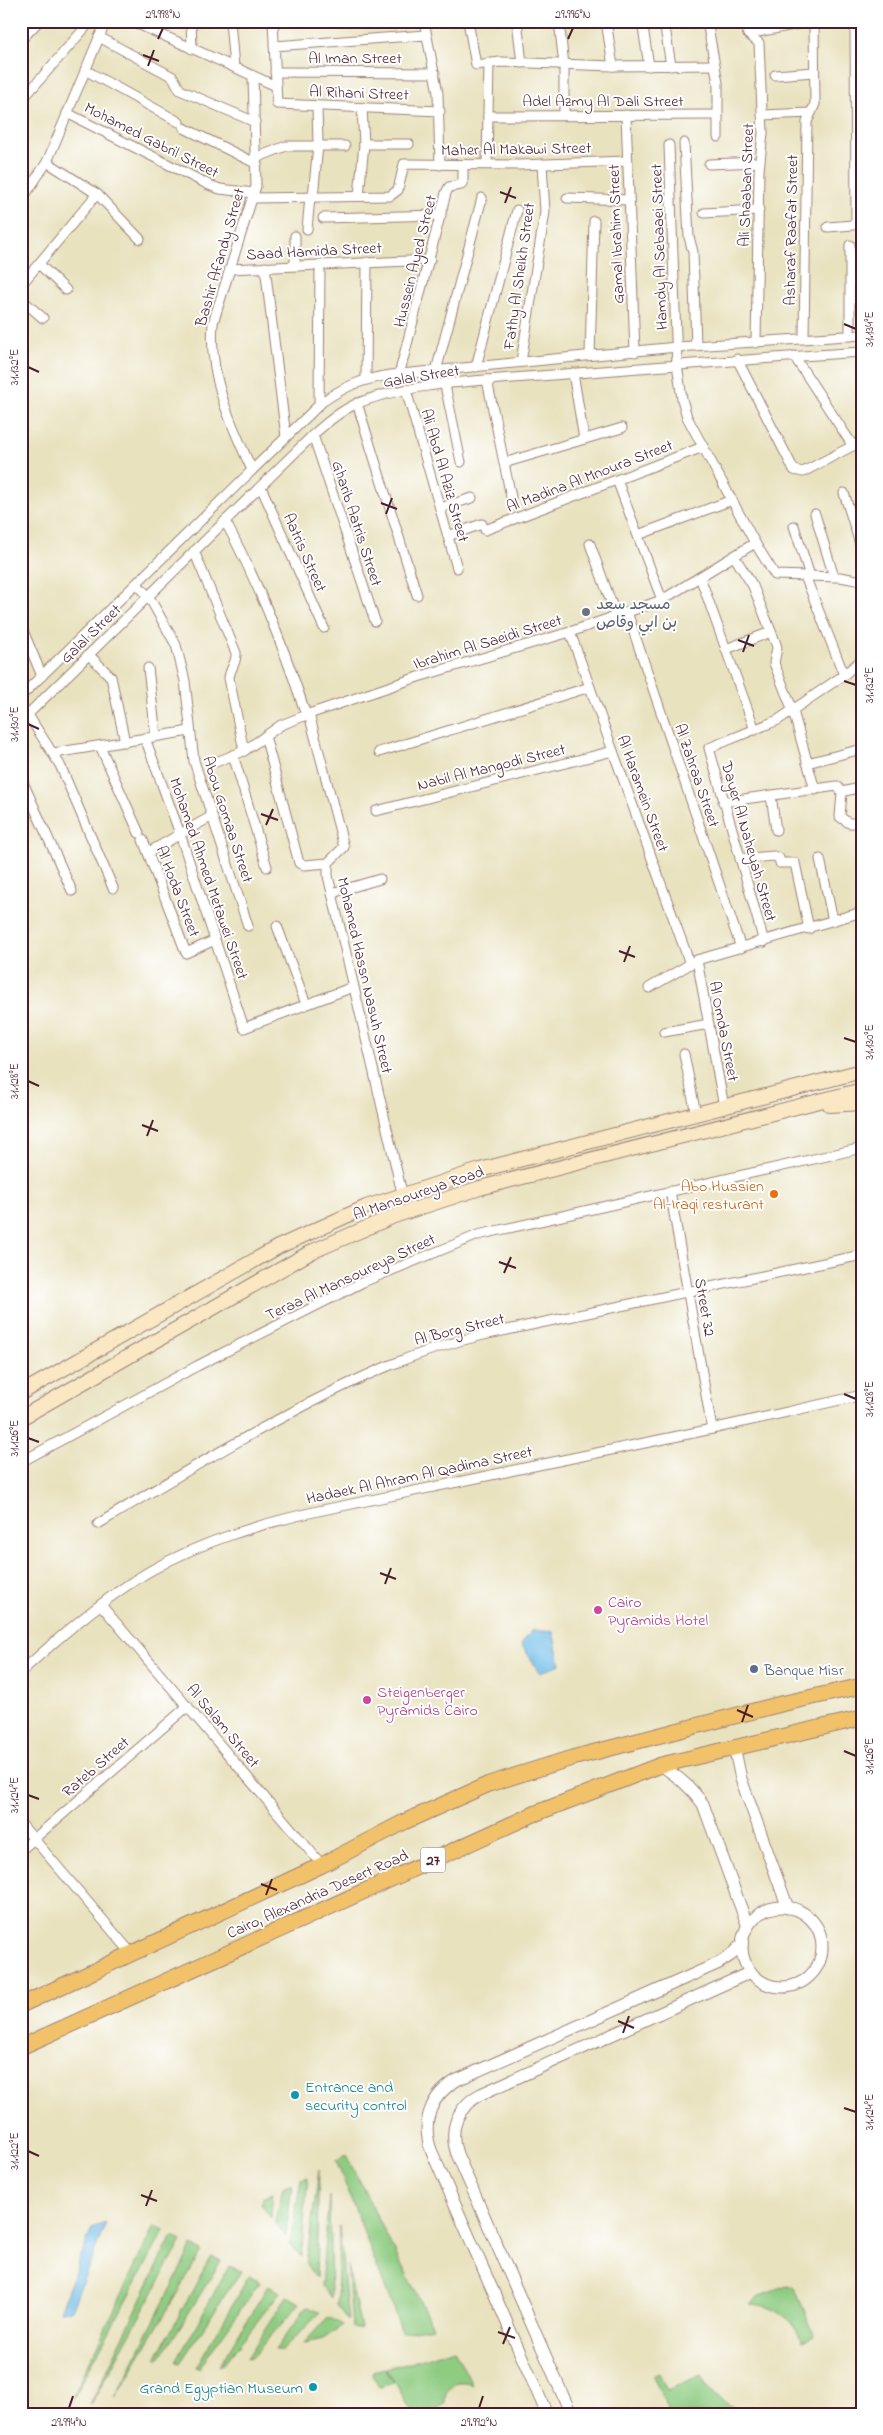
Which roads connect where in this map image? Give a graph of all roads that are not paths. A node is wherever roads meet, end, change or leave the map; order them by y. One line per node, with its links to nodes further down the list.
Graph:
1 (39, 21): 22 (street)
2 (91, 21): 40 (street)
3 (106, 21): 21 (street)
4 (131, 21): 24 (street)
5 (191, 21): 24 (street)
6 (230, 21): 32 (street)
7 (273, 21): 23 (street)
8 (424, 21): 20 (street)
9 (468, 21): 25 (street)
10 (517, 21): 26 (street)
11 (559, 21): 27 (street)
12 (606, 21): 29 (street)
13 (642, 21): 30 (street)
14 (664, 21): 31 (street)
15 (707, 21): 28 (street)
16 (746, 21): 19 (street)
17 (814, 21): 19 (street); 35 (street)
18 (855, 21): 83 (street)
19 (748, 34): 49 (street, Ali Shaaban Street)
20 (426, 35): 23 (street); 36 (street)
21 (100, 36): 33 (street); 51 (street)
22 (21, 40)
23 (274, 46): 34 (street)
24 (192, 49): 32 (street)
25 (489, 63): 26 (street); 50 (street)
26 (522, 63): 27 (street)
27 (564, 65): 29 (street); 46 (street)
28 (715, 65): 31 (street); 48 (street)
29 (613, 66): 30 (street)
30 (649, 66): 31 (street)
31 (671, 66)
32 (234, 67): 38 (street)
33 (85, 70): 44 (street); 59 (street)
34 (275, 72): 36 (street, Al Iman Street); 39 (street)
35 (814, 72): 37 (street); 45 (street)
36 (435, 73): 43 (street)
37 (775, 75)
38 (253, 76): 39 (street); 51 (street, Bashir Afandy Street)
39 (276, 86): 41 (street, Al Rihani Street)
40 (21, 101)
41 (317, 106): 42 (street, Al Rihani Street); 56 (street)
42 (362, 108): 43 (street, Al Rihani Street); 54 (street)
43 (440, 111): 63 (street)
44 (67, 113): 61 (street); 69 (street, Mohamed Gabril Street)
45 (812, 113): 49 (street); 101 (street, Asharaf Raafat Street)
46 (564, 115): 47 (street, Adel Azmy Al Dali Street); 50 (street, Adel Azmy Al Dali Street)
47 (626, 115): 48 (street, Adel Azmy Al Dali Street); 60 (street, Gamal Ibrahim Street)
48 (718, 115): 52 (street)
49 (762, 115): 62 (street, Ali Shaaban Street)
50 (488, 116): 64 (street)
51 (255, 122): 59 (street, Bashir Afandy Street)
52 (718, 137)
53 (684, 143): 103 (street)
54 (364, 144): 55 (street); 70 (street)
55 (409, 144)
56 (318, 145): 58 (street); 59 (street); 72 (street)
57 (669, 145): 104 (street, Hamdy Al Sebaaei Street)
58 (345, 146)
59 (257, 161): 69 (street, Bashir Afandy Street)
60 (627, 161): 65 (street, Maher Al Makawi Street); 75 (street, Gamal Ibrahim Street)
61 (47, 162): 68 (street); 76 (street)
62 (759, 162): 66 (street); 78 (street, Ali Shaaban Street)
63 (440, 164): 67 (street, Maher Al Makawi Street); 71 (street, Maher Al Makawi Street)
64 (487, 164): 65 (street, Maher Al Makawi Street); 67 (street, Maher Al Makawi Street)
65 (542, 164): 110 (street, Fathy Al Sheikh Street)
66 (709, 164)
67 (463, 165): 80 (street, Hussein Ayed Street)
68 (97, 194): 86 (street); 90 (street)
69 (254, 196): 72 (street, Mohamed Gabril Street); 94 (street, Bashir Afandy Street)
70 (360, 196): 71 (street, Mohamed Gabril Street); 72 (street, Mohamed Gabril Street)
71 (390, 196)
72 (311, 197): 84 (street)
73 (482, 198): 113 (street)
74 (567, 198): 75 (street)
75 (629, 200): 105 (street, Gamal Ibrahim Street)
76 (21, 201)
77 (517, 210): 112 (street)
78 (758, 210): 79 (street); 102 (street, Ali Shaaban Street)
79 (704, 213)
80 (440, 215): 81 (street); 88 (street, Hussein Ayed Street)
81 (323, 218)
82 (594, 221): 107 (street)
83 (828, 227)
84 (307, 229)
85 (295, 236): 92 (street)
86 (140, 239)
87 (850, 245): 100 (street)
88 (430, 260): 89 (street, Saad Hamida Street); 115 (street, Hussein Ayed Street)
89 (368, 262): 91 (street, Saad Hamida Street); 116 (street)
90 (39, 264): 95 (street); 96 (street)
91 (320, 264): 92 (street, Saad Hamida Street); 121 (street)
92 (295, 265): 93 (street, Saad Hamida Street)
93 (265, 267): 94 (street, Saad Hamida Street); 124 (street)
94 (230, 269): 130 (street, Bashir Afandy Street)
95 (21, 285)
96 (66, 290)
97 (21, 299): 98 (street)
98 (43, 318)
99 (862, 334): 100 (street, Galal Street)
100 (850, 336): 101 (street, Galal Street)
101 (804, 339): 102 (street, Galal Street)
102 (756, 343): 103 (street, Galal Street)
103 (696, 346): 104 (street, Galal Street)
104 (676, 347): 105 (street, Galal Street); 111 (street, Hamdy Al Sebaaei Street)
105 (634, 352): 107 (street, Galal Street)
106 (862, 352): 108 (street, Galal Street)
107 (590, 355): 110 (street, Galal Street)
108 (794, 356): 109 (street, Galal Street); 126 (street)
109 (737, 360): 111 (street, Galal Street); 126 (street)
110 (521, 362): 112 (street, Galal Street)
111 (677, 364): 114 (street, Galal Street); 127 (street, Hamdy Al Sebaaei Street)
112 (476, 367): 113 (street, Galal Street)
113 (436, 371): 115 (street, Galal Street)
114 (573, 373): 117 (street, Galal Street); 125 (street)
115 (399, 375): 116 (street, Galal Street)
116 (366, 378): 121 (street, Galal Street)
117 (487, 380): 118 (street, Galal Street); 129 (street)
118 (445, 385): 119 (street, Galal Street); 128 (street)
119 (406, 390): 120 (street, Galal Street); 137 (street, Ali Abd Al Aziz Street)
120 (357, 404): 123 (street, Galal Street); 154 (street)
121 (319, 405): 124 (street, Galal Street)
122 (622, 428): 125 (street)
123 (313, 435): 132 (street, Galal Street); 159 (street, Gharib Aatris Street)
124 (286, 438): 130 (street, Galal Street)
125 (584, 439): 129 (street)
126 (858, 443)
127 (703, 447): 131 (street, Al Madina Al Mnoura Street); 136 (street, Hamdy Al Sebaaei Street)
128 (460, 462)
129 (504, 463): 134 (street)
130 (252, 470): 153 (street, Galal Street)
131 (617, 480): 141 (street, Al Madina Al Mnoura Street); 142 (street)
132 (261, 487): 139 (street, Galal Street); 161 (street, Aatris Street)
133 (844, 493): 145 (street)
134 (511, 497)
135 (472, 498): 137 (street)
136 (732, 500): 142 (street); 143 (street, Hamdy Al Sebaaei Street)
137 (440, 508): 141 (street, Ali Abd Al Aziz Street)
138 (815, 514): 151 (street)
139 (225, 521): 146 (street, Galal Street); 174 (street, Mohamed Hassn Nasuh Street)
140 (794, 526): 149 (street)
141 (448, 536): 148 (street, Ali Abd Al Aziz Street)
142 (638, 536): 156 (street)
143 (755, 543): 147 (street, Ibrahim Al Saeidi Street); 149 (street, Hamdy Al Sebaaei Street)
144 (590, 544): 158 (street)
145 (862, 550)
146 (194, 551): 155 (street, Galal Street); 183 (street)
147 (734, 556): 150 (street, Ibrahim Al Saeidi Street); 163 (street)
148 (457, 568)
149 (807, 576): 151 (street); 169 (street)
150 (700, 577): 156 (street, Ibrahim Al Saeidi Street); 164 (street)
151 (834, 577): 152 (street)
152 (862, 581)
153 (137, 584): 155 (street, Abou Gomaa Street); 170 (street, Galal Street)
154 (417, 595)
155 (149, 597): 165 (street, Galal Street); 177 (street, Abou Gomaa Street)
156 (662, 600): 157 (street, Ibrahim Al Saeidi Street)
157 (627, 612): 158 (street, Ibrahim Al Saeidi Street); 218 (street, Al Zahraa Street)
158 (616, 616): 162 (street, Ibrahim Al Saeidi Street)
159 (375, 621)
160 (21, 626): 170 (street)
161 (324, 628)
162 (570, 632): 171 (street, Al Haramein Street); 174 (street, Ibrahim Al Saeidi Street)
163 (771, 632): 164 (street); 173 (street)
164 (726, 649): 176 (street)
165 (89, 655): 175 (street, Galal Street); 181 (street)
166 (861, 661): 168 (street); 169 (street, Dayer Al Naheyah Street)
167 (148, 668): 178 (street)
168 (862, 672)
169 (844, 675): 173 (street, Dayer Al Naheyah Street)
170 (42, 676): 172 (street, Galal Street)
171 (590, 686): 185 (street, Al Haramein Street); 186 (street)
172 (21, 696)
173 (793, 711): 176 (street, Dayer Al Naheyah Street); 190 (street)
174 (307, 714): 179 (street, Ibrahim Al Saeidi Street); 205 (street, Mohamed Hassn Nasuh Street)
175 (24, 718): 187 (street)
176 (755, 730): 196 (street, Dayer Al Naheyah Street)
177 (190, 731): 178 (street); 198 (street, Abou Gomaa Street)
178 (156, 736): 180 (street)
179 (265, 736): 183 (street, Ibrahim Al Saeidi Street); 205 (street)
180 (145, 738): 181 (street); 201 (street, Mohamed Ahmed Metawei Street)
181 (125, 742): 182 (street)
182 (100, 746): 187 (street); 202 (street, Al Hoda Street)
183 (244, 750): 188 (street, Ibrahim Al Saeidi Street)
184 (862, 750): 190 (street)
185 (613, 751): 197 (street, Nabil Al Mangodi Street); 219 (street, Al Haramein Street)
186 (379, 752)
187 (54, 753): 208 (street)
188 (233, 755): 189 (street, Ibrahim Al Saeidi Street); 206 (street)
189 (216, 762)
190 (807, 763): 193 (street)
191 (21, 778): 209 (street)
192 (862, 787): 194 (street)
193 (815, 790): 194 (street); 195 (street)
194 (842, 792): 199 (street)
195 (771, 796): 196 (street); 200 (street)
196 (723, 802): 203 (street, Dayer Al Naheyah Street)
197 (376, 811)
198 (212, 816): 201 (street); 213 (street, Abou Gomaa Street)
199 (862, 823)
200 (776, 830)
201 (180, 834): 202 (street); 216 (street, Mohamed Ahmed Metawei Street)
202 (149, 852): 216 (street, Al Hoda Street)
203 (740, 859): 215 (street); 217 (street, Dayer Al Naheyah Street)
204 (820, 859): 212 (street)
205 (328, 863): 210 (street, Mohamed Hassn Nasuh Street)
206 (267, 866)
207 (380, 879): 210 (street)
208 (113, 888)
209 (72, 891)
210 (332, 893): 220 (street, Mohamed Hassn Nasuh Street)
211 (862, 912): 212 (street)
212 (833, 921): 215 (street)
213 (248, 926)
214 (277, 926): 222 (street)
215 (809, 929): 217 (street)
216 (215, 940): 222 (street, Mohamed Ahmed Metawei Street)
217 (764, 942): 218 (street)
218 (741, 948): 219 (street)
219 (693, 962): 221 (street); 223 (street, Al Omda Street)
220 (353, 987): 222 (street); 234 (street, Mohamed Hassn Nasuh Street)
221 (649, 988)
222 (306, 1004)
223 (709, 1024): 224 (street); 230 (street, Al Omda Street)
224 (664, 1032)
225 (684, 1054): 231 (street)
226 (862, 1071): 230 (main road, Al Mansoureya Road)
227 (862, 1090): 229 (main road, Al Mansoureya Road)
228 (862, 1103): 229 (main road)
229 (806, 1105): 239 (main road, Al Mansoureya Road)
230 (724, 1107): 231 (main road, Al Mansoureya Road)
231 (696, 1114): 234 (main road, Al Mansoureya Road)
232 (862, 1148): 233 (street, Teraa Al Mansoureya Street)
233 (670, 1191): 236 (street, Street 32); 242 (street, Teraa Al Mansoureya Street)
234 (402, 1193): 237 (main road, Al Mansoureya Road)
235 (862, 1255): 236 (street, Al Borg Street)
236 (688, 1293): 241 (street, Street 32); 243 (street, Al Borg Street)
237 (27, 1389): 239 (main road)
238 (862, 1395): 241 (street, Hadaek Al Ahram Al Qadima Street)
239 (44, 1405): 240 (main road, Al Mansoureya Road)
240 (21, 1418)
241 (712, 1429): 244 (street, Hadaek Al Ahram Al Qadima Street)
242 (21, 1462)
243 (98, 1524)
244 (101, 1605): 245 (street, Hadaek Al Ahram Al Qadima Street); 247 (street, Al Salam Street)
245 (21, 1672)
246 (862, 1686): 254 (highway, Cairo, Alexandria Desert Road)
247 (188, 1706): 252 (street, Rateb Street); 254 (street, Al Salam Street)
248 (862, 1718): 249 (highway, Cairo, Alexandria Desert Road / 27)
249 (734, 1746): 250 (highway, Cairo, Alexandria Desert Road / 27); 255 (street)
250 (661, 1765): 256 (street); 261 (highway, Cairo, Alexandria Desert Road / 27)
251 (21, 1824): 252 (street)
252 (34, 1839): 253 (street, Rateb Street); 258 (street)
253 (21, 1850)
254 (322, 1865): 258 (highway, Cairo, Alexandria Desert Road)
255 (788, 1908): 256 (street); 259 (street)
256 (748, 1926): 257 (street)
257 (742, 1944): 259 (street); 262 (street)
258 (133, 1955): 260 (highway, Cairo, Alexandria Desert Road)
259 (751, 1972): 263 (street)
260 (21, 2005)
261 (21, 2047)
262 (547, 2414)
263 (571, 2414)

